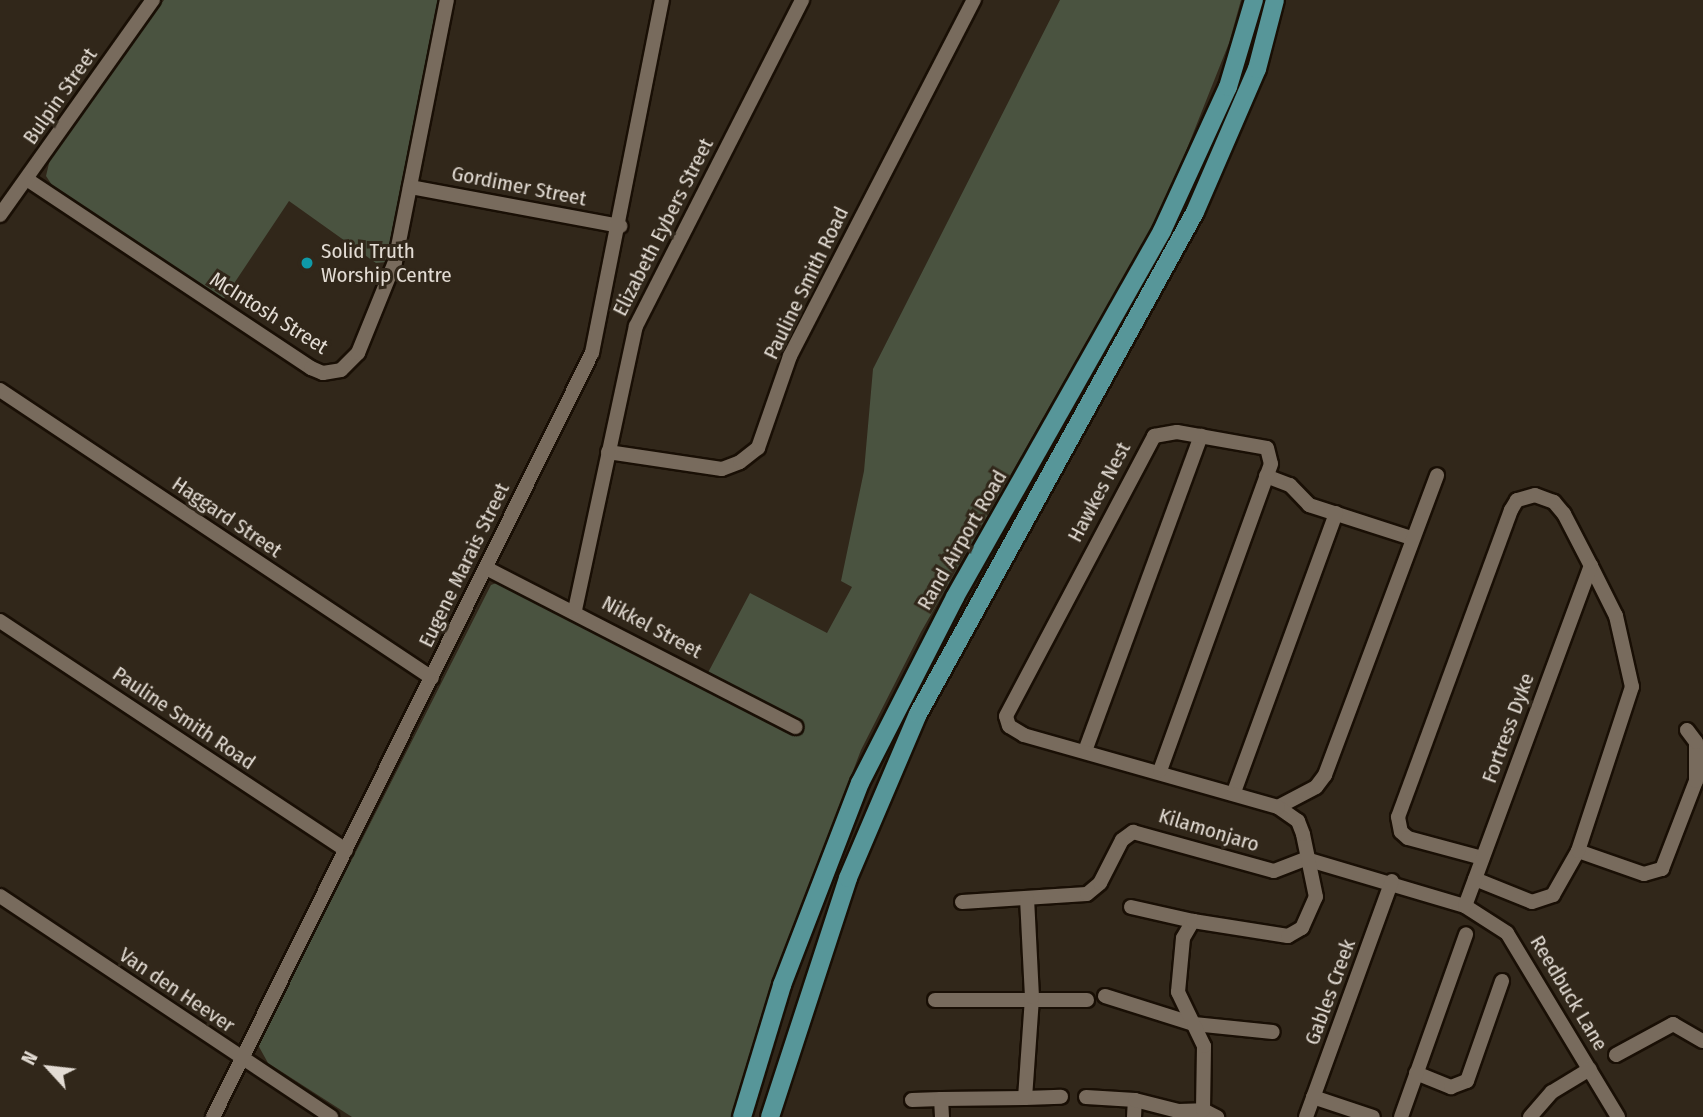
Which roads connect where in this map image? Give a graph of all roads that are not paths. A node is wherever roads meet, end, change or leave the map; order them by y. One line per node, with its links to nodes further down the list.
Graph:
1 (153, 0): 8 (street, Bulpin Street)
2 (447, 0): 9 (street, McIntosh Street)
3 (662, 0): 11 (street, Eugene Marais Street)
4 (802, 0): 14 (street, Elizabeth Eybers Street)
5 (974, 0): 14 (street, Pauline Smith Road)
6 (1254, 0): 66 (main road, Rand Airport Road)
7 (1275, 0): 67 (main road, Rand Airport Road)
8 (28, 180): 9 (street, McIntosh Street); 10 (street, Bulpin Street)
9 (410, 187): 11 (street, Gordimer Street)
10 (0, 215)
11 (620, 226): 20 (street, Eugene Marais Street)
12 (0, 390): 23 (street, Haggard Street)
13 (1201, 436): 16 (street, Hawkes Nest); 26 (street); 26 (street, Hawkes Nest)
14 (608, 452): 21 (street, Elizabeth Eybers Street)
15 (1437, 475): 18 (street)
16 (1266, 476): 17 (street); 27 (street, Hawkes Nest)
17 (1336, 513): 18 (street); 28 (street)
18 (1411, 538): 29 (street)
19 (1591, 566): 31 (street); 32 (street, Fortress Dyke); 32 (street)
20 (486, 568): 21 (street, Nikkel Street); 23 (street, Eugene Marais Street)
21 (575, 610): 24 (street, Nikkel Street)
22 (0, 621): 30 (street, Pauline Smith Road)
23 (432, 678): 30 (street, Eugene Marais Street)
24 (796, 727)
25 (1687, 730): 31 (street)
26 (1085, 751): 27 (street, Hawkes Nest)
27 (1160, 771): 28 (street, Hawkes Nest)
28 (1234, 792): 29 (street, Hawkes Nest)
29 (1278, 807): 33 (street, Hawkes Nest)
30 (346, 850): 52 (street, Eugene Marais Street)
31 (1578, 851): 34 (street)
32 (1482, 858): 34 (street, Fortress Dyke)
33 (1307, 859): 35 (street, Reedbuck Lane); 37 (street, Kilamonjaro); 41 (street, Hawkes Nest)
34 (1475, 880): 39 (street, Fortress Dyke)
35 (1392, 881): 39 (street, Reedbuck Lane); 57 (street, Gables Creek)
36 (0, 896): 52 (street, Van den Heever)
37 (1027, 898): 38 (street, Kilamonjaro); 45 (street)
38 (962, 902)
39 (1465, 906): 53 (street, Reedbuck Lane)
40 (1131, 907): 41 (street, Hawkes Nest)
41 (1193, 921): 48 (street)
42 (1466, 934): 54 (street)
43 (1502, 981): 54 (street)
44 (1105, 996): 48 (street)
45 (1032, 997): 46 (street); 47 (street); 58 (street)
46 (935, 1000)
47 (1087, 1000)
48 (1194, 1024): 49 (street); 62 (street)
49 (1273, 1032)
50 (1703, 1041): 51 (street)
51 (1616, 1055)
52 (242, 1059): 64 (street, Eugene Marais Street); 65 (street, Van den Heever)
53 (1590, 1069): 63 (street); 75 (street, Reedbuck Lane)
54 (1416, 1073): 73 (street)
55 (1061, 1097): 58 (street)
56 (1086, 1097): 61 (street)
57 (1313, 1097): 71 (street, Gables Creek); 72 (street)
58 (1025, 1098): 59 (street)
59 (942, 1099): 60 (street); 68 (street)
60 (912, 1100)
61 (1135, 1100): 62 (street); 69 (street)
62 (1203, 1110): 70 (street)
63 (1544, 1110): 74 (street)
64 (213, 1117)
65 (331, 1117)
66 (742, 1117)
67 (771, 1117)
68 (942, 1117)
69 (1134, 1117)
70 (1217, 1117)
71 (1306, 1117)
72 (1373, 1117)
73 (1401, 1117)
74 (1530, 1117)
75 (1618, 1117)

